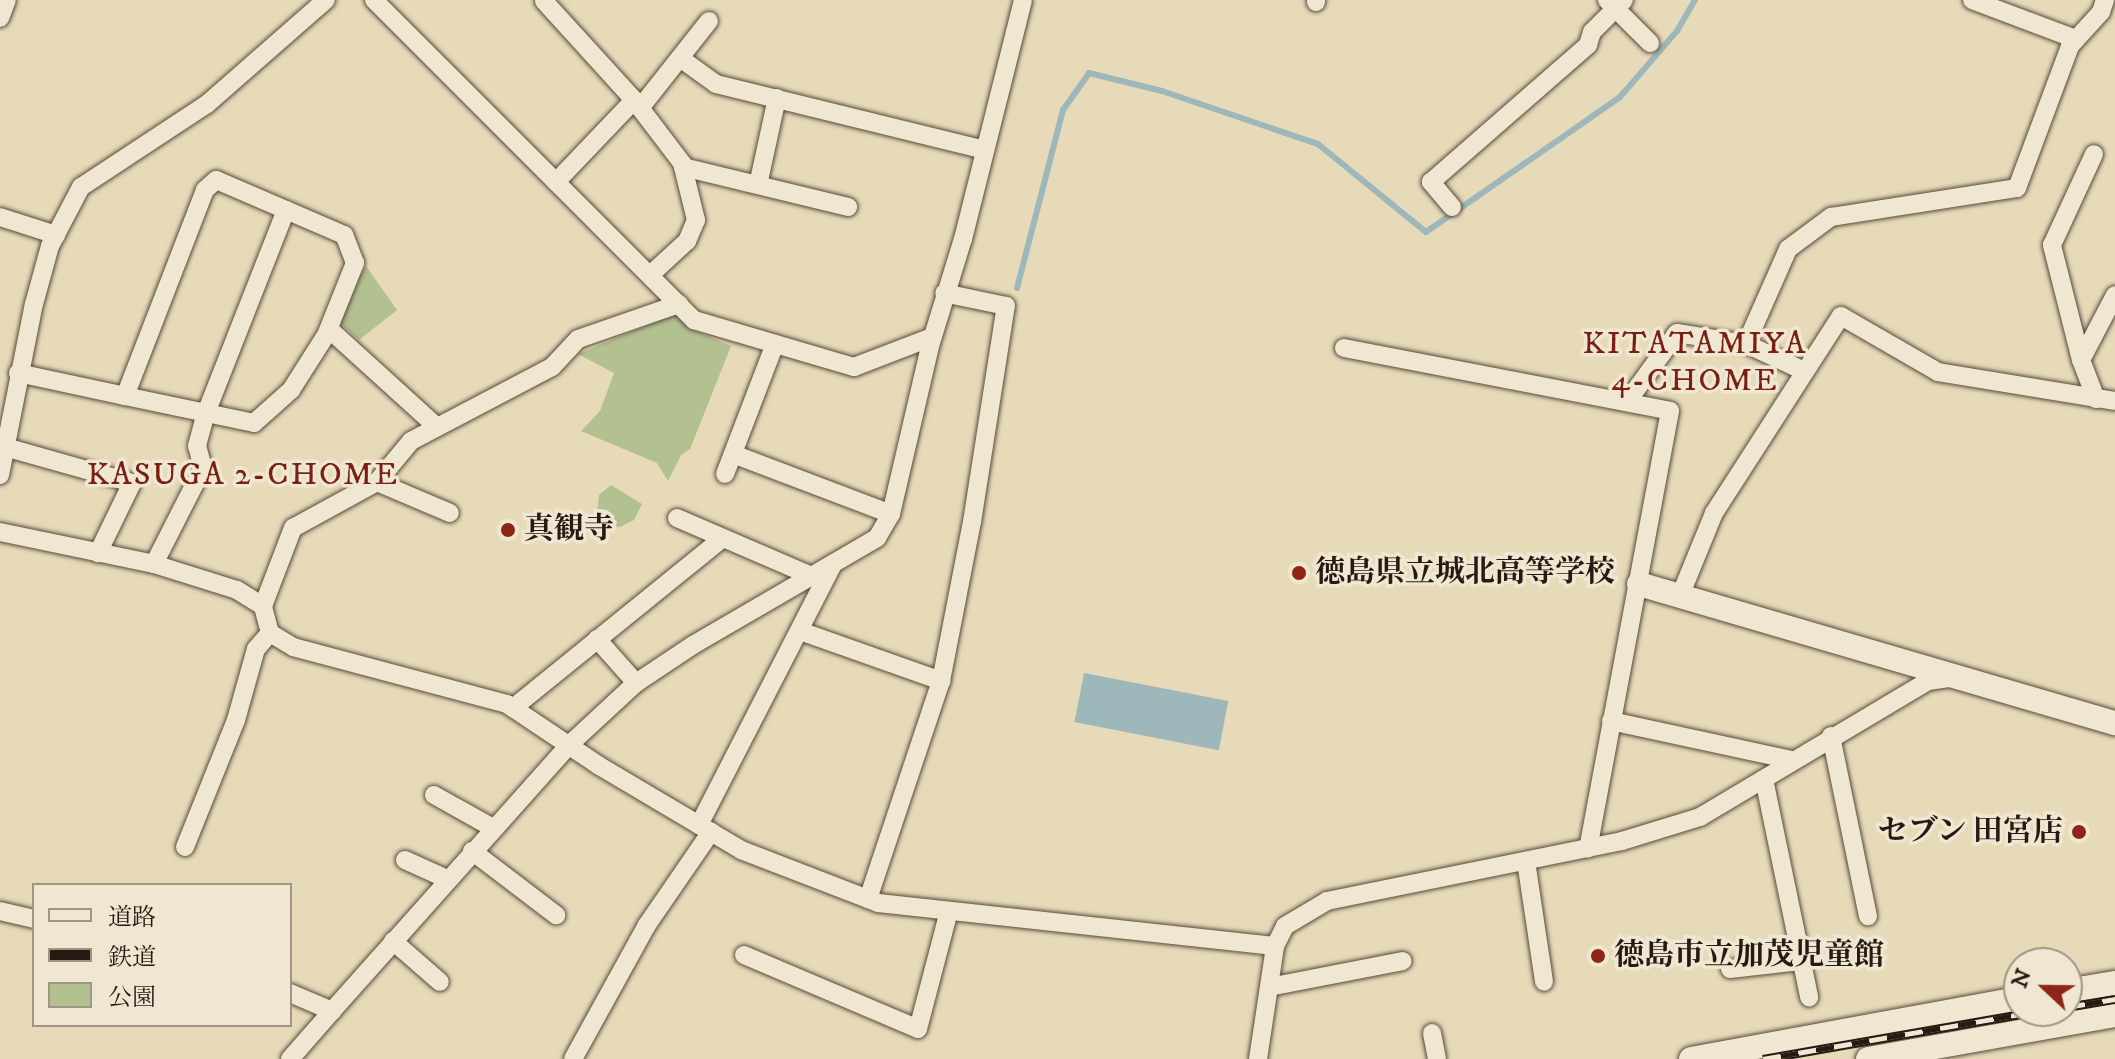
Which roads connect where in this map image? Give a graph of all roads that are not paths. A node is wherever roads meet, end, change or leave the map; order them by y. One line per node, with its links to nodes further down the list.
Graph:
1 (7, 0): 9 (street)
2 (326, 0): 25 (street)
3 (374, 0): 19 (street)
4 (1023, 0): 16 (street)
5 (1972, 0): 11 (street)
6 (544, 1): 15 (street)
7 (1616, 3): 12 (street); 22 (street)
8 (2107, 10): 11 (street)
9 (0, 18)
10 (709, 21): 13 (street)
11 (2076, 39): 33 (street)
12 (1650, 43)
13 (680, 58): 14 (street); 15 (street)
14 (777, 98): 16 (street); 20 (street)
15 (637, 104): 18 (street); 19 (street)
16 (985, 150): 27 (street)
17 (2094, 154): 35 (street)
18 (683, 167): 20 (street); 26 (street)
19 (556, 182): 26 (street)
20 (758, 185): 21 (street)
21 (848, 207)
22 (1452, 207)
23 (286, 210): 30 (street); 38 (street); 41 (street)
24 (0, 217): 25 (street)
25 (56, 235): 37 (street)
26 (650, 275): 29 (street)
27 (944, 293): 31 (street); 64 (street)
28 (2115, 295): 35 (street)
29 (679, 304): 32 (street); 42 (street)
30 (329, 329): 41 (street); 42 (street)
31 (932, 337): 32 (street); 49 (street)
32 (775, 344): 44 (street)
33 (1746, 344): 36 (street); 40 (street)
34 (1344, 348): 40 (street)
35 (2081, 360): 39 (street)
36 (1804, 371): 39 (street); 58 (street)
37 (18, 373): 38 (street); 43 (street)
38 (125, 396): 41 (street)
39 (2106, 400)
40 (1627, 402): 57 (street)
41 (206, 413): 54 (street)
42 (437, 427): 47 (street)
43 (5, 447): 46 (street); 53 (street)
44 (733, 454): 45 (street); 49 (street)
45 (725, 474)
46 (0, 475)
47 (377, 482): 48 (street); 59 (street)
48 (450, 513)
49 (891, 514): 55 (street)
50 (677, 518): 52 (street)
51 (0, 532): 53 (street)
52 (723, 538): 56 (street); 62 (street)
53 (98, 553): 54 (street)
54 (154, 564): 59 (street)
55 (832, 566): 56 (street); 60 (street)
56 (814, 577): 65 (street)
57 (1639, 584): 58 (street); 67 (street)
58 (1680, 596): 63 (street)
59 (263, 606): 61 (street)
60 (800, 631): 64 (street); 75 (street)
61 (270, 633): 66 (street); 76 (street)
62 (597, 639): 65 (street); 66 (street)
63 (1956, 677): 68 (street); 69 (street)
64 (941, 681): 82 (street)
65 (636, 683): 70 (street)
66 (513, 708): 70 (street)
67 (1611, 721): 71 (street); 77 (street)
68 (2115, 723)
69 (1831, 736): 71 (street); 86 (street)
70 (569, 745): 74 (street); 75 (street)
71 (1791, 760): 72 (street)
72 (1764, 779): 77 (street); 92 (street)
73 (434, 795): 74 (street)
74 (493, 828): 78 (street)
75 (705, 829): 82 (street); 106 (street)
76 (185, 847)
77 (1588, 848): 80 (street)
78 (472, 851): 81 (street); 85 (street)
79 (405, 860): 81 (street)
80 (1526, 861): 89 (street); 95 (street)
81 (447, 879): 88 (street)
82 (868, 899): 84 (street)
83 (0, 911): 87 (street)
84 (949, 911): 89 (street); 90 (street)
85 (556, 915)
86 (1868, 916)
87 (32, 919)
88 (393, 941): 94 (street); 102 (street)
89 (1275, 946): 97 (street)
90 (744, 955)
91 (1403, 961): 97 (street)
92 (1801, 961): 93 (street); 100 (street)
93 (1730, 969)
94 (440, 982)
95 (1544, 982)
96 (2115, 983): 98 (street)
97 (1269, 987): 107 (street)
98 (2083, 988)
99 (292, 994): 102 (street)
100 (1809, 997)
101 (2003, 1002): 109 (street)
102 (332, 1011): 105 (street)
103 (2114, 1019): 110 (street)
104 (1432, 1033): 108 (street)
105 (290, 1059)
106 (573, 1059)
107 (1258, 1059)
108 (1437, 1059)
109 (1691, 1059)
110 (1868, 1059)

